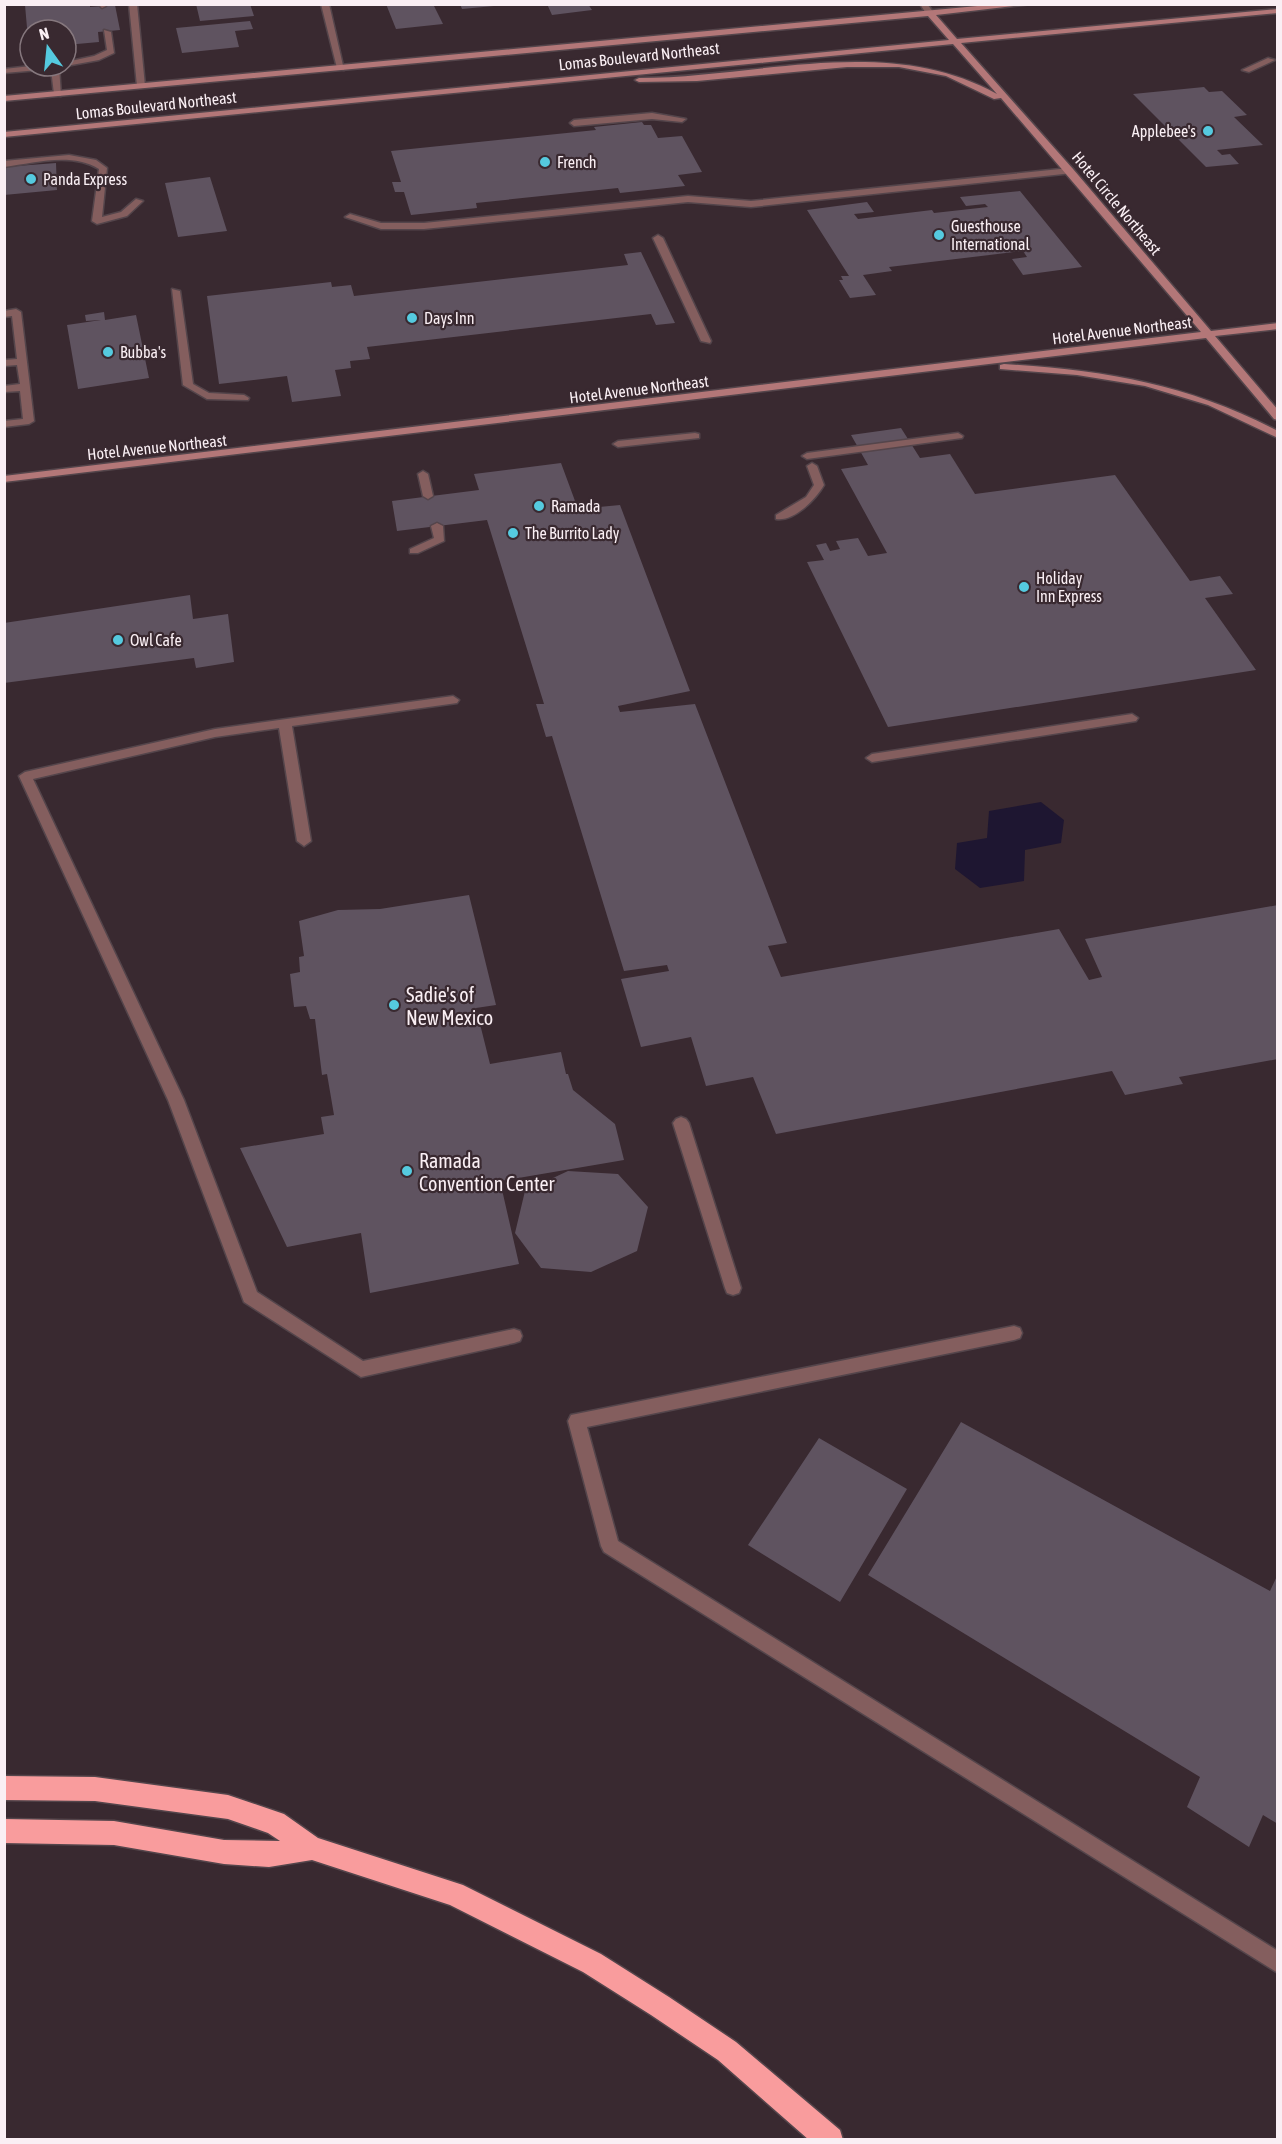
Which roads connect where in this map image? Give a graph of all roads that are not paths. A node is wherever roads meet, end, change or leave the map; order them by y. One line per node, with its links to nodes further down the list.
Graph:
1 (133, 4): 15 (street)
2 (325, 4): 11 (street)
3 (923, 4): 6 (street)
4 (1029, 4): 6 (street, Lomas Boulevard Northeast)
5 (1278, 11): 8 (street, Lomas Boulevard Northeast)
6 (930, 13): 8 (street, Hotel Circle Northeast); 11 (street, Lomas Boulevard Northeast)
7 (107, 32): 10 (street)
8 (953, 41): 13 (street, Lomas Boulevard Northeast); 18 (street, Hotel Circle Northeast)
9 (1271, 60): 12 (street)
10 (78, 62)
11 (341, 68): 15 (street, Lomas Boulevard Northeast)
12 (1246, 70)
13 (579, 77): 18 (street); 21 (street, Lomas Boulevard Northeast)
14 (57, 78): 16 (street)
15 (141, 86): 16 (street, Lomas Boulevard Northeast)
16 (58, 94): 17 (street, Lomas Boulevard Northeast)
17 (4, 99)
18 (1017, 111): 23 (street, Hotel Circle Northeast)
19 (682, 119): 20 (street)
20 (574, 123)
21 (4, 135)
22 (4, 164): 24 (street)
23 (1070, 171): 25 (street); 30 (street, Hotel Circle Northeast)
24 (140, 201)
25 (350, 217)
26 (658, 238): 33 (street)
27 (175, 291): 39 (street)
28 (4, 314): 31 (street)
29 (1278, 326): 30 (street, Hotel Avenue Northeast)
30 (1209, 335): 36 (street, Hotel Avenue Northeast); 40 (street, Hotel Circle Northeast)
31 (19, 336): 32 (street); 34 (street)
32 (4, 338)
33 (706, 341)
34 (22, 361): 35 (street); 37 (street)
35 (4, 363)
36 (965, 364): 42 (street); 47 (street, Hotel Avenue Northeast)
37 (25, 387): 38 (street); 41 (street)
38 (4, 389)
39 (244, 398)
40 (1278, 417)
41 (4, 424)
42 (1278, 435)
43 (695, 436): 45 (street)
44 (958, 436): 49 (street)
45 (618, 444)
46 (423, 474): 48 (street)
47 (4, 479)
48 (429, 496)
49 (780, 518)
50 (437, 526): 51 (street)
51 (414, 551)
52 (453, 700): 54 (street)
53 (1132, 718): 55 (street)
54 (285, 724): 56 (street); 60 (street)
55 (872, 758)
56 (304, 841)
57 (681, 1123): 58 (street)
58 (733, 1288)
59 (1014, 1332): 64 (street)
60 (514, 1336)
61 (4, 1788): 63 (highway)
62 (4, 1831): 63 (highway)
63 (312, 1848): 65 (highway)
64 (1278, 1964)
65 (830, 2139)

